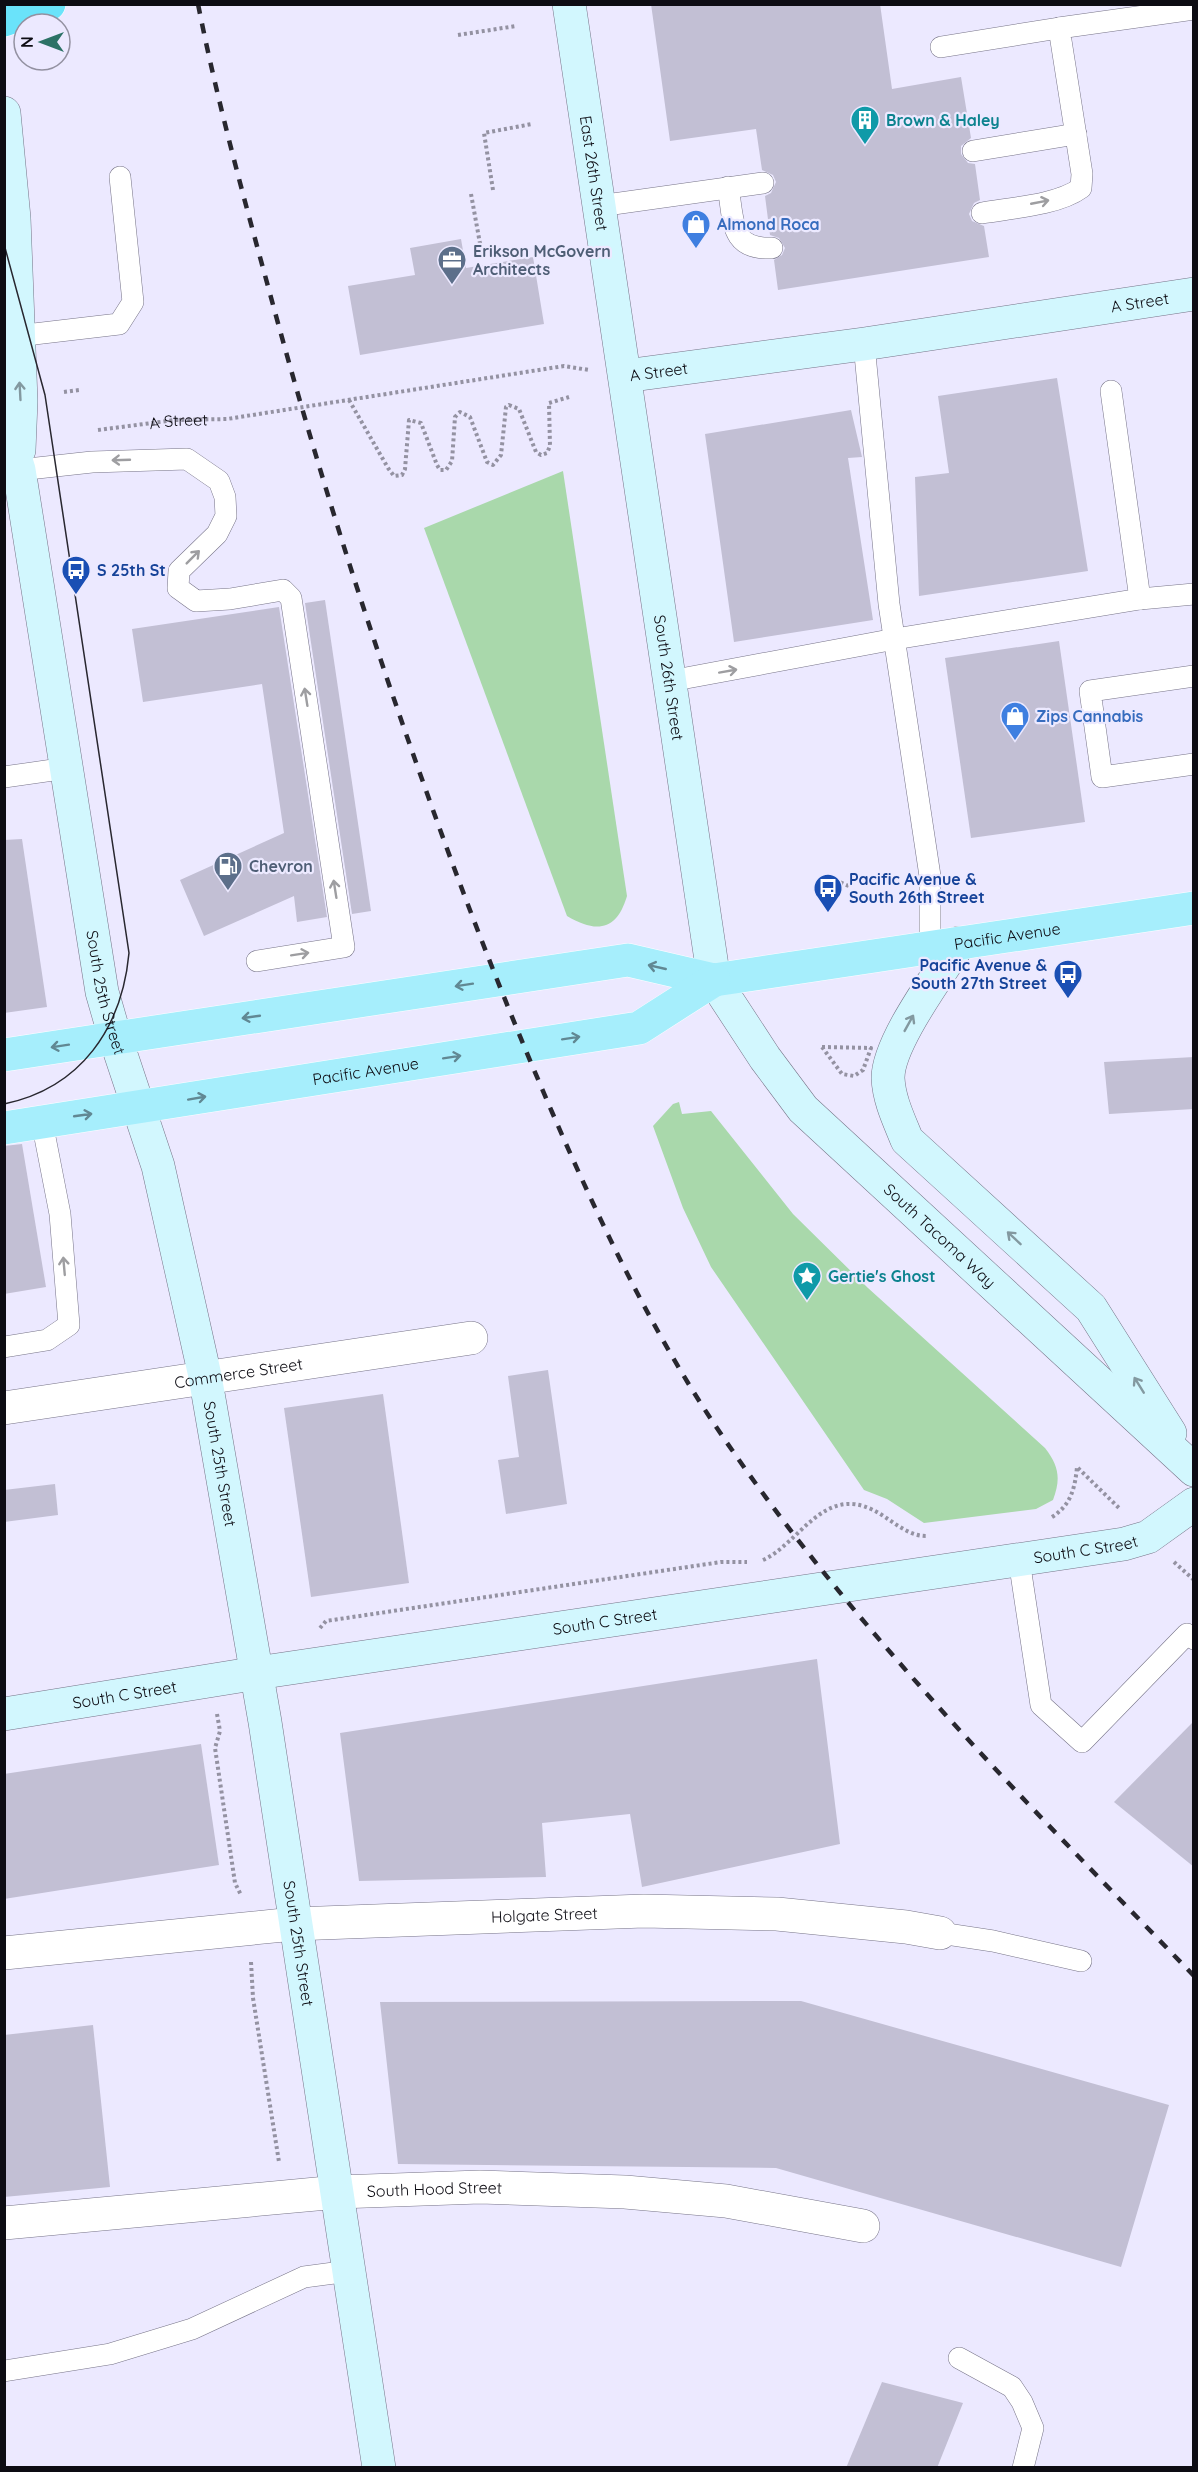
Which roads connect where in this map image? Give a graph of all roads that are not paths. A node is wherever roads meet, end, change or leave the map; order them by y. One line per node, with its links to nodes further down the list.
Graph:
1 (49, 4): 4 (highway)
2 (568, 4): 13 (street, East 26th Street)
3 (1194, 9): 5 (lane)
4 (4, 20)
5 (1059, 28): 6 (lane); 8 (lane)
6 (941, 47)
7 (4, 113): 17 (street)
8 (1076, 134): 9 (lane); 14 (lane, one-way to 8)
9 (973, 151)
10 (120, 177): 17 (lane)
11 (763, 183): 12 (lane)
12 (728, 187): 13 (lane); 15 (lane)
13 (599, 206): 19 (street, East 26th Street)
14 (982, 213)
15 (772, 248)
16 (1194, 294): 18 (street, A Street)
17 (17, 336): 22 (street, one-way to 17)
18 (864, 344): 19 (street, A Street); 25 (lane)
19 (625, 376): 27 (street, South 26th Street)
20 (1111, 391): 24 (lane)
21 (4, 422): 22 (street)
22 (12, 472): 29 (street, South 25th Street); 33 (lane, one-way to 22)
23 (1194, 594): 24 (lane)
24 (1140, 599): 25 (lane)
25 (895, 639): 27 (lane, one-way to 25); 32 (lane)
26 (1194, 676): 28 (lane)
27 (670, 681): 34 (street, South 26th Street)
28 (1194, 764)
29 (67, 768): 30 (lane); 35 (street, South 25th Street)
30 (4, 777)
31 (1194, 908): 32 (main road, Pacific Avenue)
32 (945, 945): 34 (main road, Pacific Avenue); 44 (street, one-way to 32)
33 (257, 961)
34 (714, 980): 35 (main road, Pacific Avenue, one-way to 35); 37 (main road, Pacific Avenue, one-way to 34); 44 (street, South Tacoma Way)
35 (115, 1037): 36 (main road, Pacific Avenue, one-way to 36); 37 (street, South 25th Street)
36 (4, 1055)
37 (139, 1107): 38 (main road, Pacific Avenue, one-way to 37); 42 (street, South 25th Street)
38 (42, 1122): 39 (main road, Pacific Avenue); 41 (lane, one-way to 38)
39 (4, 1128)
40 (471, 1338): 42 (street, Commerce Street)
41 (4, 1347)
42 (205, 1376): 43 (street, Commerce Street); 48 (street, South 25th Street)
43 (4, 1408)
44 (1193, 1470)
45 (1194, 1504): 46 (street, South C Street)
46 (1019, 1560): 47 (lane); 48 (street, South C Street)
47 (1194, 1639)
48 (257, 1673): 49 (street, South C Street); 50 (street, South 25th Street)
49 (4, 1714)
50 (294, 1924): 51 (street, Holgate Street); 52 (street, Holgate Street); 54 (street, South 25th Street)
51 (940, 1933): 53 (lane, Holgate Street)
52 (4, 1953)
53 (1081, 1961)
54 (338, 2192): 55 (street, South Hood Street); 56 (street, South Hood Street); 57 (street, South 25th Street)
55 (4, 2223)
56 (863, 2226)
57 (350, 2271): 59 (lane); 60 (street, South 25th Street)
58 (959, 2358): 61 (lane)
59 (4, 2371)
60 (379, 2468)
61 (1023, 2468)

